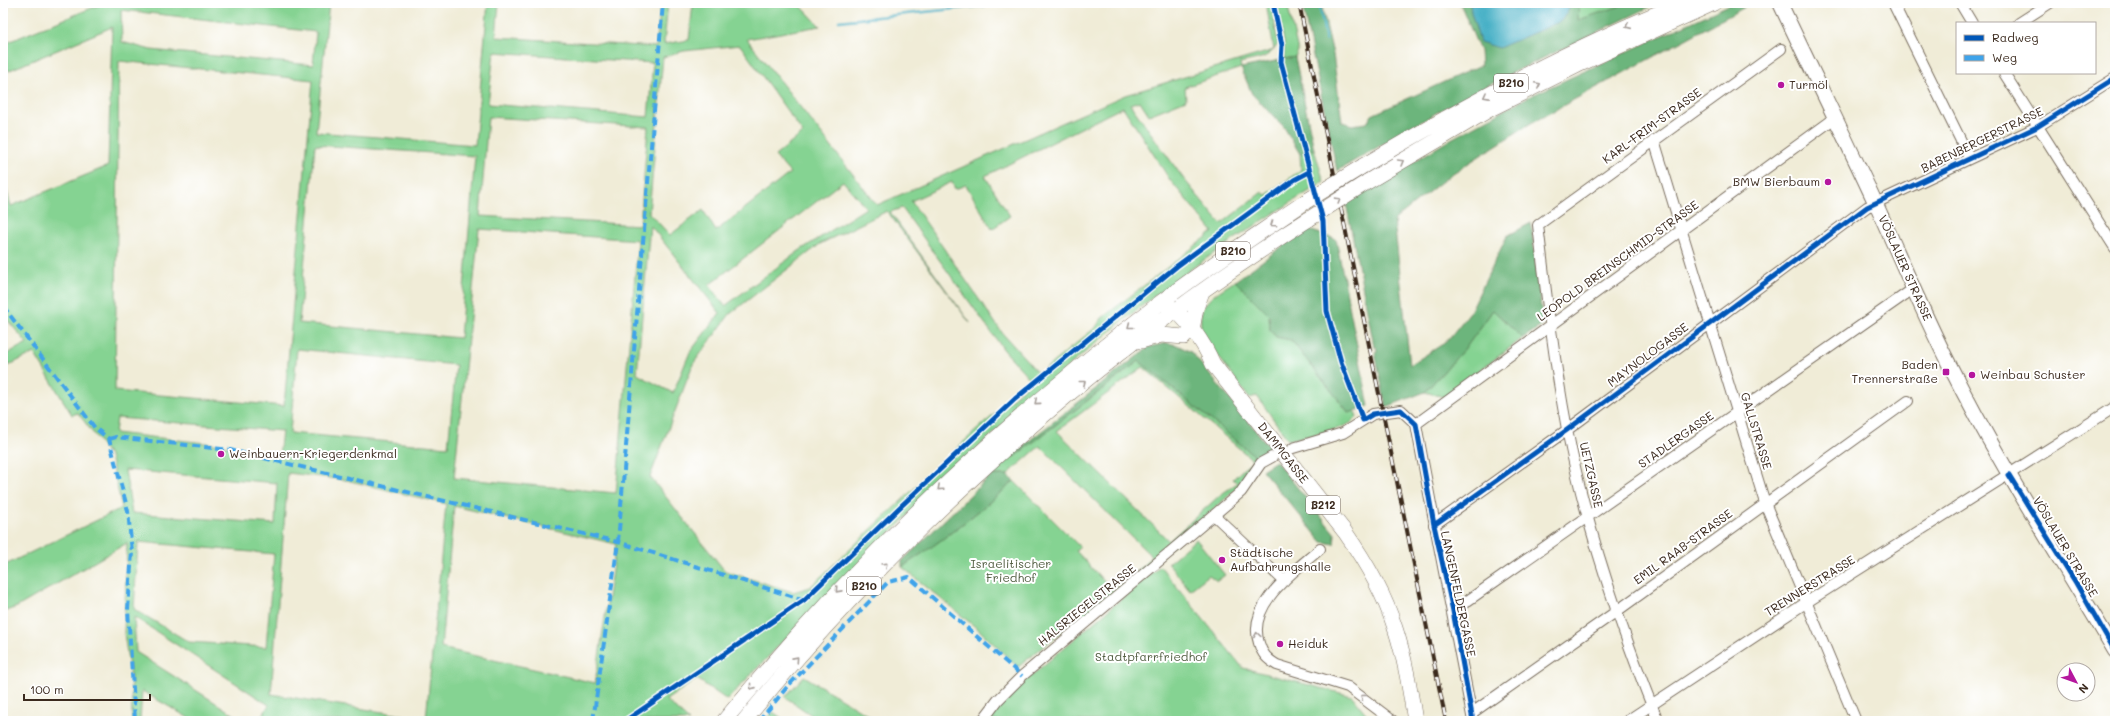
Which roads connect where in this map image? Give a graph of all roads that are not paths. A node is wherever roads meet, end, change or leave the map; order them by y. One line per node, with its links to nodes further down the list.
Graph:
1 (1683, 3): 7 (main road, B210)
2 (1714, 3): 22 (main road, B210, one-way to 2, bridge)
3 (1780, 3): 13 (street, VÖSLAUER STRASSE)
4 (1893, 3): 16 (street)
5 (1960, 3): 8 (street)
6 (2050, 3): 9 (street)
7 (1670, 7): 23 (main road, B210, one-way to 23, bridge)
8 (1971, 22)
9 (2020, 22)
10 (1781, 48): 15 (street, KARL-FRIM-STRASSE)
11 (2005, 74): 14 (street)
12 (2115, 78): 14 (street, BABENBERGERSTRASSE)
13 (1835, 118): 17 (street, VÖSLAUER STRASSE); 19 (street, LEOPOLD BREINSCHMID-STRASSE)
14 (2037, 127): 16 (street, BABENBERGERSTRASSE); 20 (street)
15 (1654, 140): 18 (street, KARL-FRIM-STRASSE); 19 (street, GALLSTRASSE)
16 (1969, 157): 17 (street, BABENBERGERSTRASSE)
17 (1875, 202): 21 (street, VÖSLAUER STRASSE); 25 (street, MAYNOLOGASSE)
18 (1538, 225): 26 (street, UETZGASSE)
19 (1681, 232): 25 (street, GALLSTRASSE); 26 (street, LEOPOLD BREINSCHMID-STRASSE)
20 (2115, 248)
21 (1913, 290): 31 (street, STADLERGASSE); 36 (street, VÖSLAUER STRASSE)
22 (1202, 292): 24 (main road, B210); 27 (main road)
23 (1161, 302): 24 (main road, DAMMGASSE / B212); 49 (main road, B210, one-way to 49)
24 (1172, 313): 27 (main road, DAMMGASSE / B212); 28 (main road, B210)
25 (1709, 322): 31 (street, GALLSTRASSE); 33 (street, MAYNOLOGASSE)
26 (1550, 327): 32 (street, LEOPOLD BREINSCHMID-STRASSE); 33 (street, UETZGASSE)
27 (1188, 334): 28 (main road); 53 (main road, DAMMGASSE / B212)
28 (1134, 343): 50 (main road, B210, one-way to 28)
29 (1908, 401): 37 (street, EMIL RAAB-STRASSE)
30 (2115, 407): 36 (street, TRENNERSTRASSE)
31 (1737, 412): 37 (street, GALLSTRASSE); 39 (street, STADLERGASSE)
32 (1416, 424): 34 (street); 40 (street, LANGENFELDERGASSE)
33 (1567, 430): 39 (street, UETZGASSE); 40 (street, MAYNOLOGASSE)
34 (1293, 448)
35 (1272, 457): 38 (street, HALSRIEGELSTRASSE)
36 (2009, 475): 43 (street, TRENNERSTRASSE); 46 (street, VÖSLAUER STRASSE)
37 (1765, 503): 43 (street, GALLSTRASSE); 45 (street, EMIL RAAB-STRASSE)
38 (1214, 515): 42 (street); 51 (street, HALSRIEGELSTRASSE)
39 (1588, 517): 44 (street, STADLERGASSE); 45 (street, UETZGASSE)
40 (1434, 525): 44 (street, LANGENFELDERGASSE)
41 (1320, 548): 42 (street)
42 (1284, 581): 52 (street, one-way to 42)
43 (1807, 602): 47 (street, TRENNERSTRASSE); 56 (street, GALLSTRASSE)
44 (1453, 611): 48 (street, LANGENFELDERGASSE)
45 (1617, 611): 47 (street, UETZGASSE); 48 (street, EMIL RAAB-STRASSE)
46 (2115, 650)
47 (1652, 705): 54 (street, TRENNERSTRASSE); 55 (street, UETZGASSE)
48 (1472, 717)
49 (724, 721)
50 (744, 721)
51 (982, 721)
52 (1393, 721)
53 (1415, 721)
54 (1627, 721)
55 (1658, 721)
56 (1856, 721)

